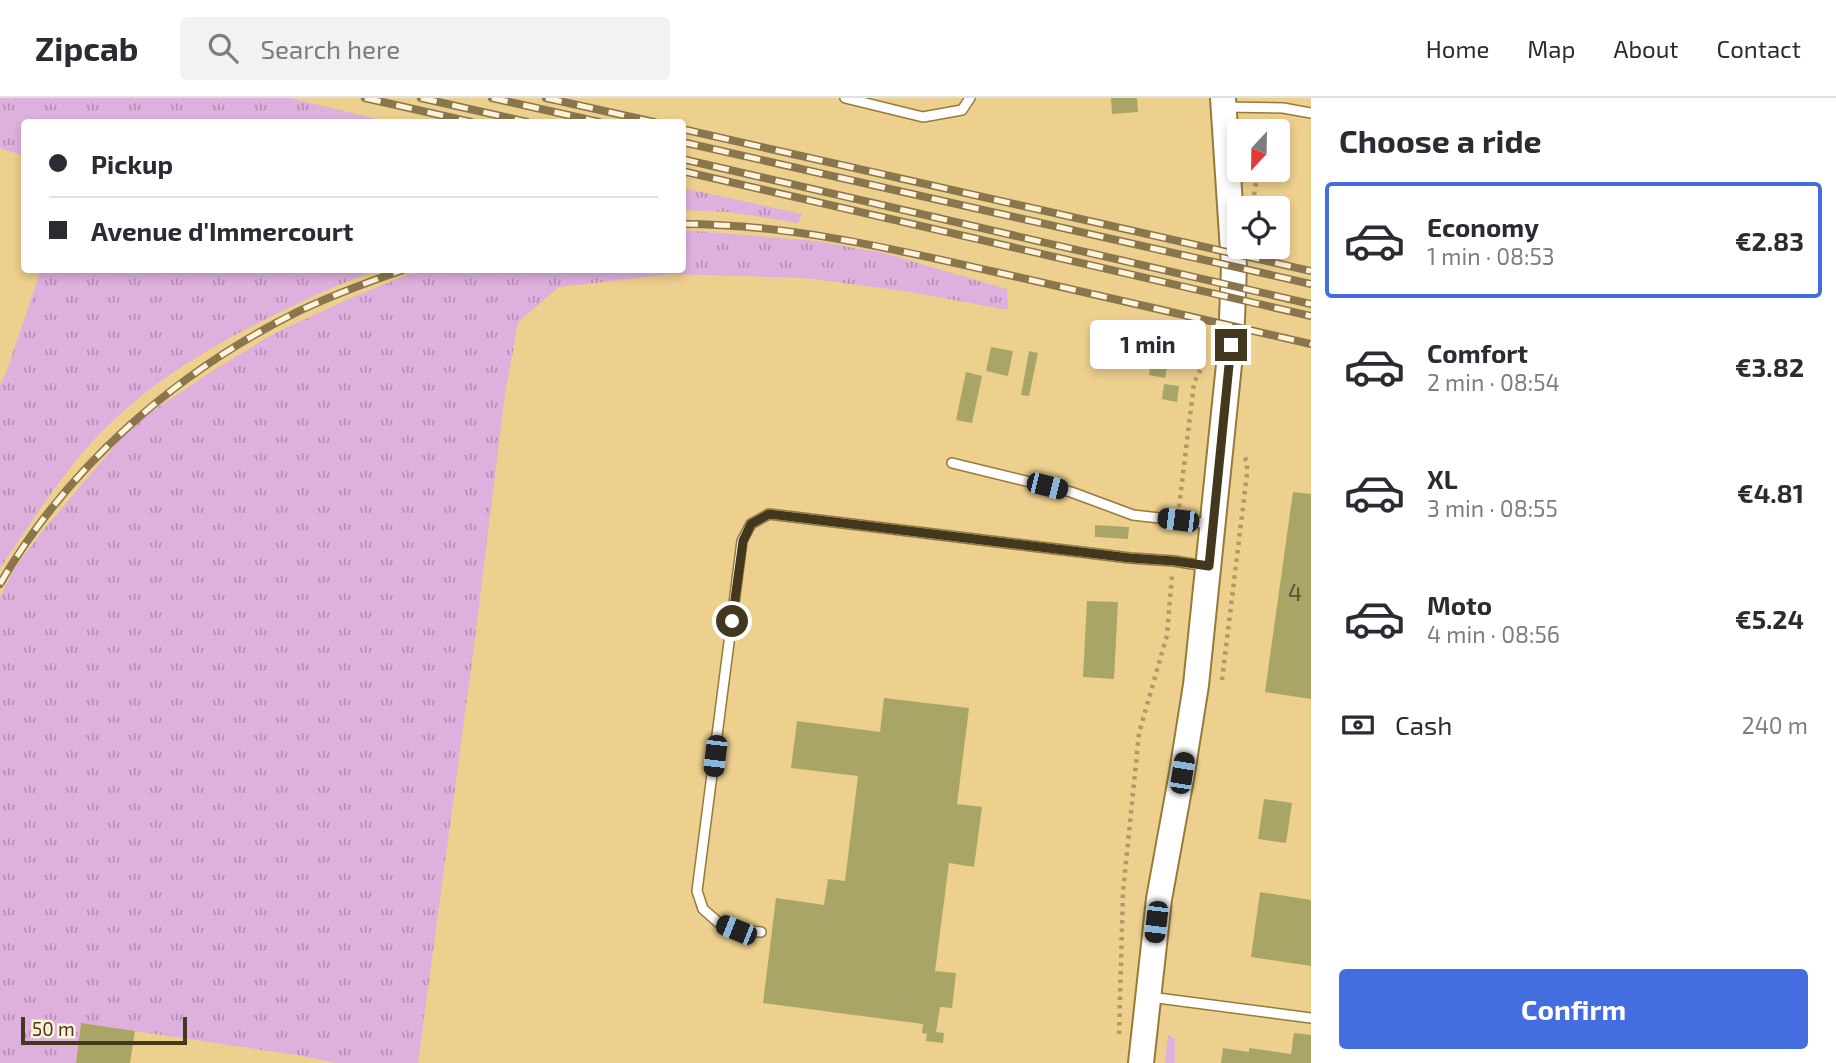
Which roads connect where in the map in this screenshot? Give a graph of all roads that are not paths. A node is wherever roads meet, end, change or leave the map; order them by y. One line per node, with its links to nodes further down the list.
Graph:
1 (845, 98): 2 (lane)
2 (970, 98)
3 (1223, 103): 4 (lane); 6 (main road)
4 (1311, 113)
5 (952, 463): 6 (lane)
6 (1212, 524): 7 (main road)
7 (1209, 566): 8 (lane); 9 (main road)
8 (761, 932)
9 (1148, 997): 10 (lane); 11 (main road)
10 (1311, 1018)
11 (1141, 1063)

